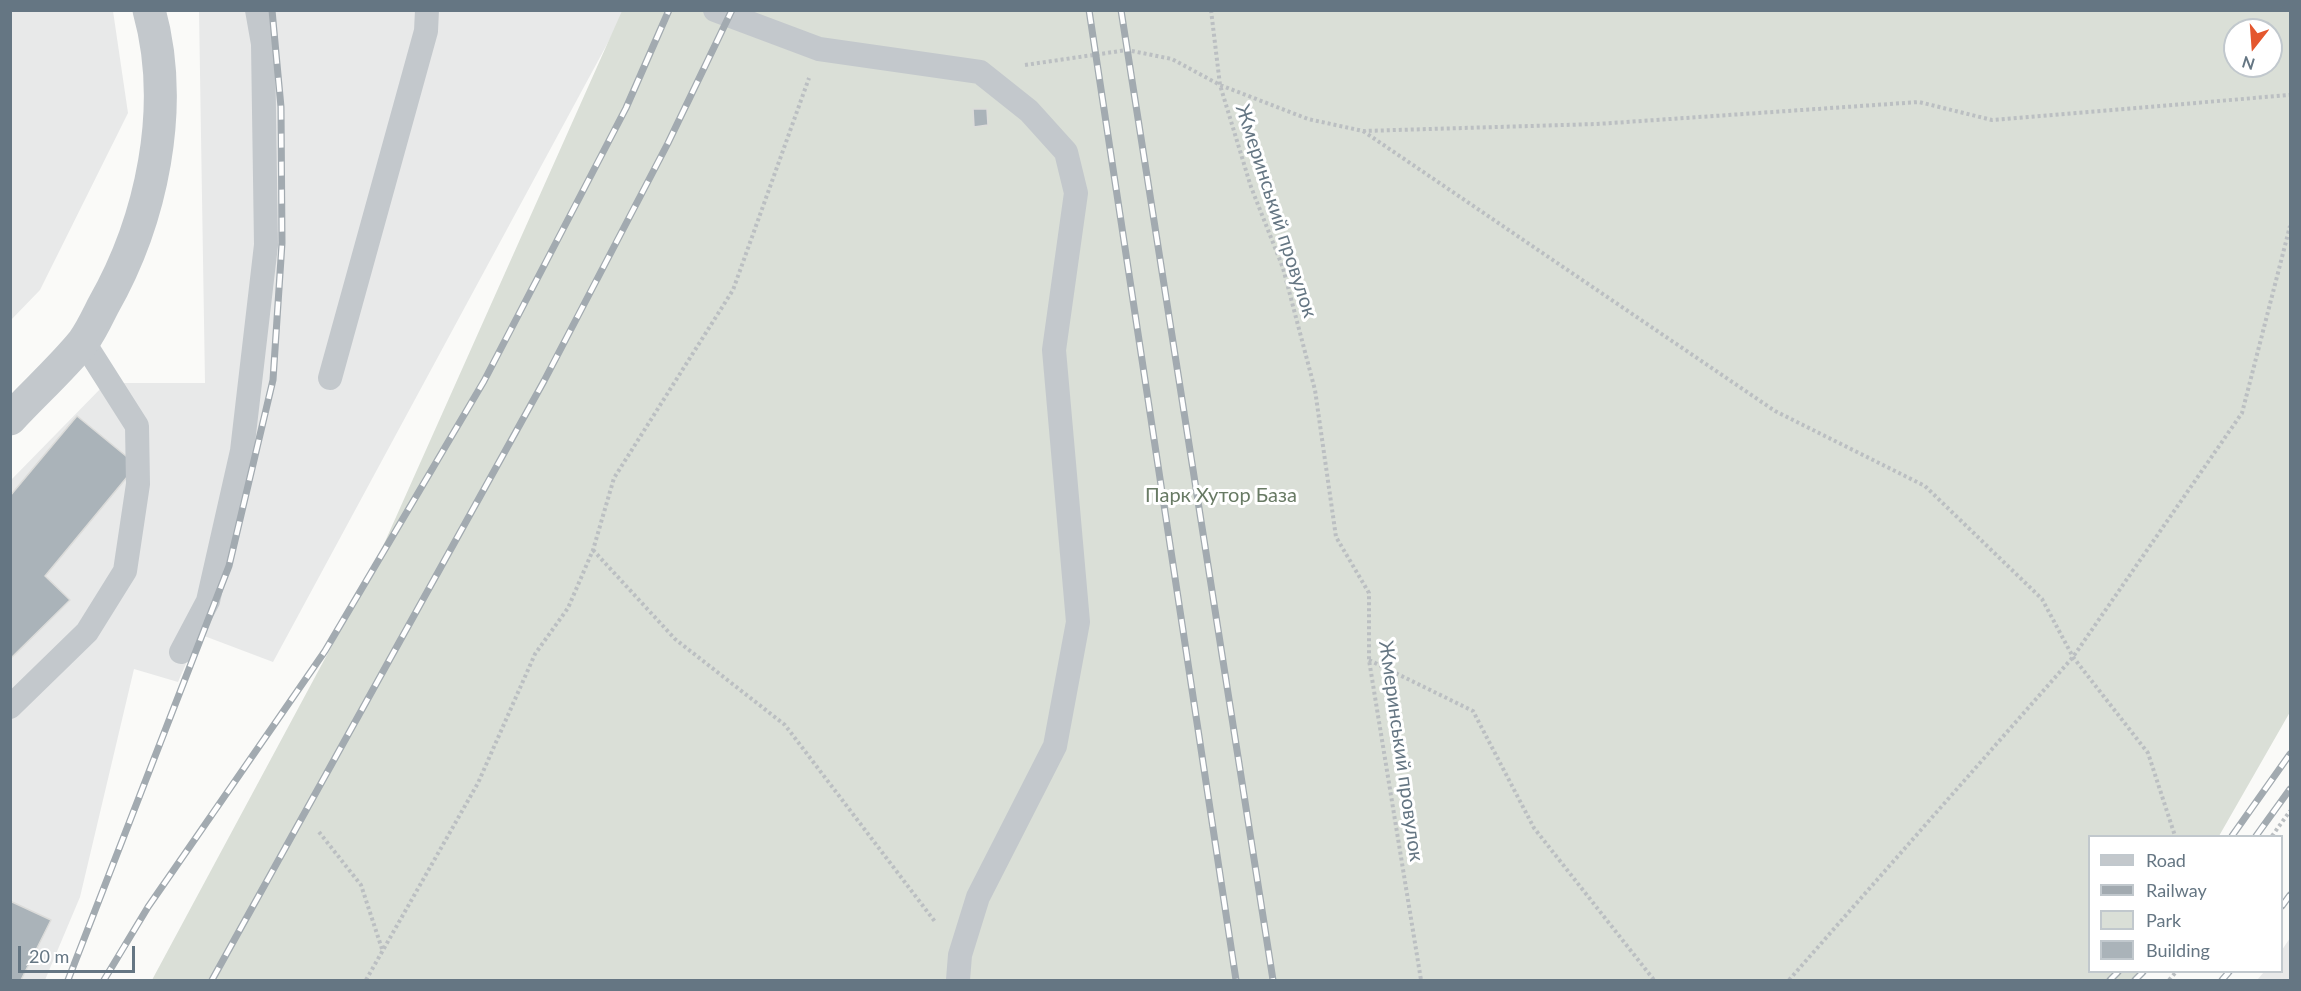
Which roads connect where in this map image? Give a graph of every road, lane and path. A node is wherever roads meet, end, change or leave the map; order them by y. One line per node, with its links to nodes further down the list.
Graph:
1 (149, 10): 12 (street)
2 (257, 10): 16 (lane)
3 (427, 10): 13 (lane)
4 (715, 10): 6 (lane)
5 (1211, 10): 8 (path, Жмеринський провулок)
6 (819, 49): 7 (lane); 15 (path)
7 (980, 72): 8 (path); 25 (lane)
8 (1220, 85): 10 (path); 18 (path, Жмеринський провулок)
9 (2290, 95): 10 (path)
10 (1363, 131): 17 (path)
11 (2290, 226): 17 (path)
12 (83, 341): 14 (street); 19 (lane)
13 (330, 378)
14 (10, 419)
15 (593, 550): 24 (path); 25 (path)
16 (181, 652)
17 (2073, 657): 22 (path); 30 (path)
18 (1369, 660): 28 (path, Жмеринський провулок); 29 (path)
19 (10, 707)
20 (2290, 811): 23 (path)
21 (319, 832): 24 (path)
22 (2174, 835)
23 (2273, 835)
24 (382, 950): 26 (path)
25 (960, 955): 27 (lane)
26 (366, 981)
27 (958, 981)
28 (1422, 981)
29 (1654, 981)
30 (1789, 981)

